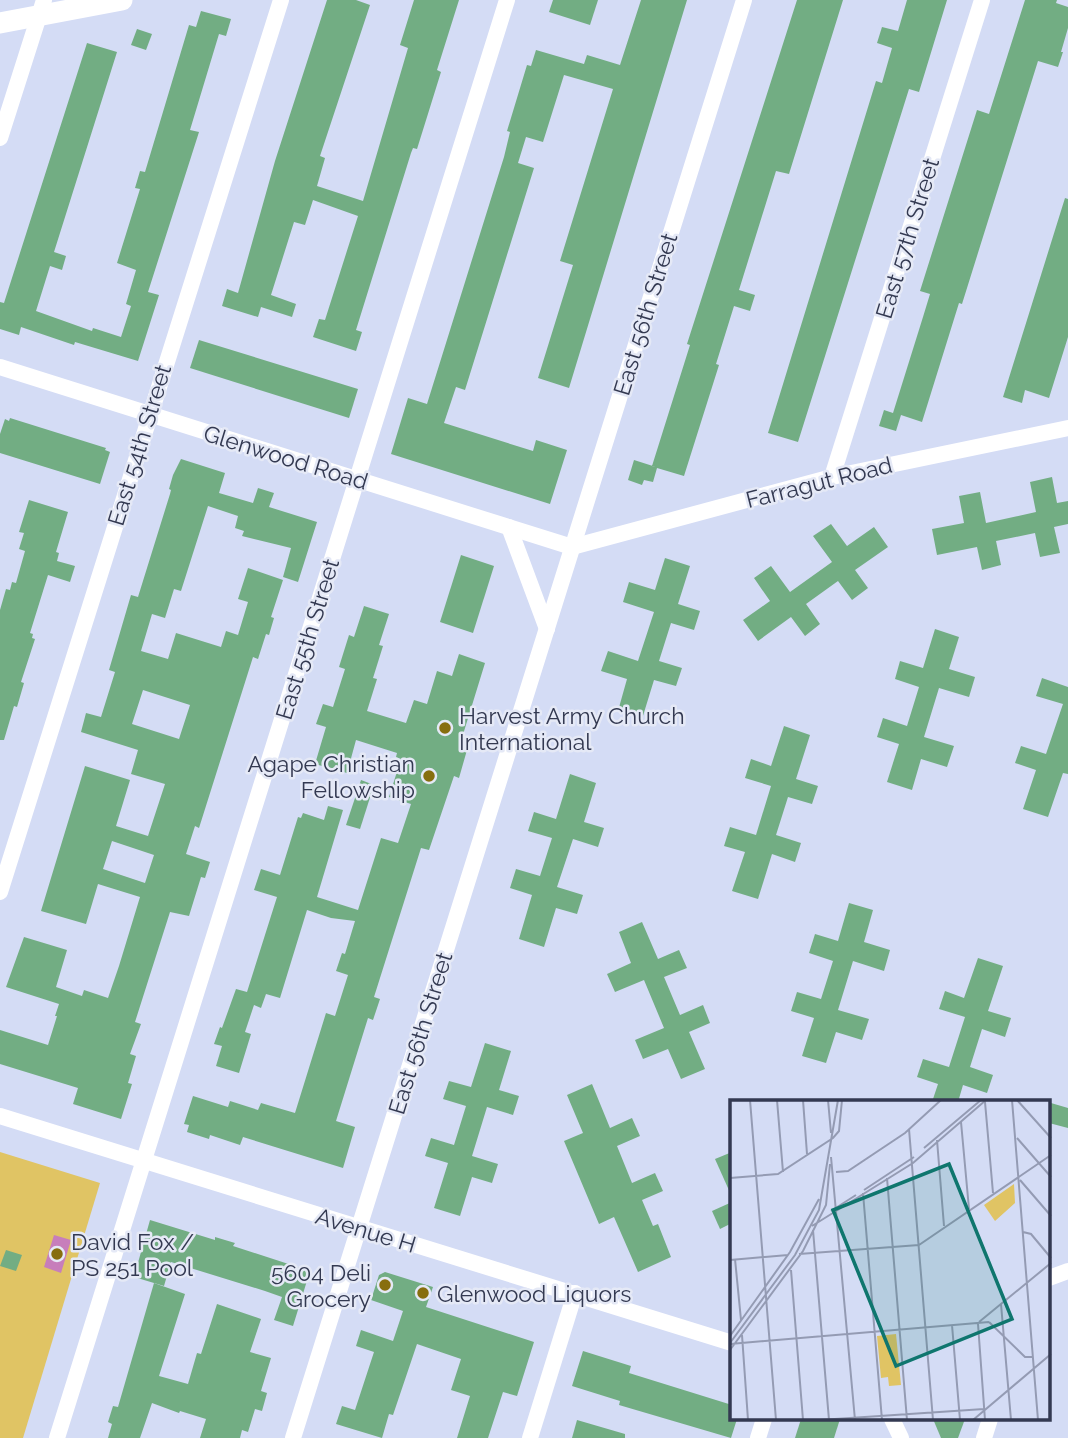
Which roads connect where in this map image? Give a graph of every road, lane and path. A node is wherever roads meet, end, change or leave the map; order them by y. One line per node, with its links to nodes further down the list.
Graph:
1 (122, 0): 6 (main road)
2 (281, 0): 10 (street, East 54th Street)
3 (507, 0): 13 (street, East 55th Street)
4 (744, 0): 15 (street, East 56th Street)
5 (982, 0): 12 (street, East 57th Street)
6 (41, 8): 7 (main road); 8 (street)
7 (0, 23)
8 (0, 138)
9 (0, 367): 10 (street, Glenwood Road)
10 (149, 414): 13 (street, Glenwood Road); 17 (street, East 54th Street)
11 (1068, 428): 12 (street, Farragut Road)
12 (832, 477): 15 (street, Farragut Road)
13 (357, 479): 14 (street, Glenwood Road); 19 (street, East 55th Street)
14 (509, 527): 15 (street, Glenwood Road); 16 (street)
15 (572, 547): 16 (street, East 56th Street)
16 (547, 629): 20 (street, East 56th Street)
17 (0, 892)
18 (0, 1116): 19 (street, Avenue H)
19 (143, 1161): 20 (street, Avenue H); 28 (street, East 55th Street)
20 (359, 1227): 23 (street, Avenue H); 29 (street, East 56th Street)
21 (1068, 1271): 22 (street)
22 (1050, 1278)
23 (575, 1293): 24 (street, Avenue H); 30 (street)
24 (730, 1342)
25 (764, 1420): 31 (street)
26 (892, 1420): 32 (street)
27 (990, 1420): 33 (street)
28 (57, 1438)
29 (293, 1438)
30 (530, 1438)
31 (758, 1438)
32 (901, 1438)
33 (985, 1438)

